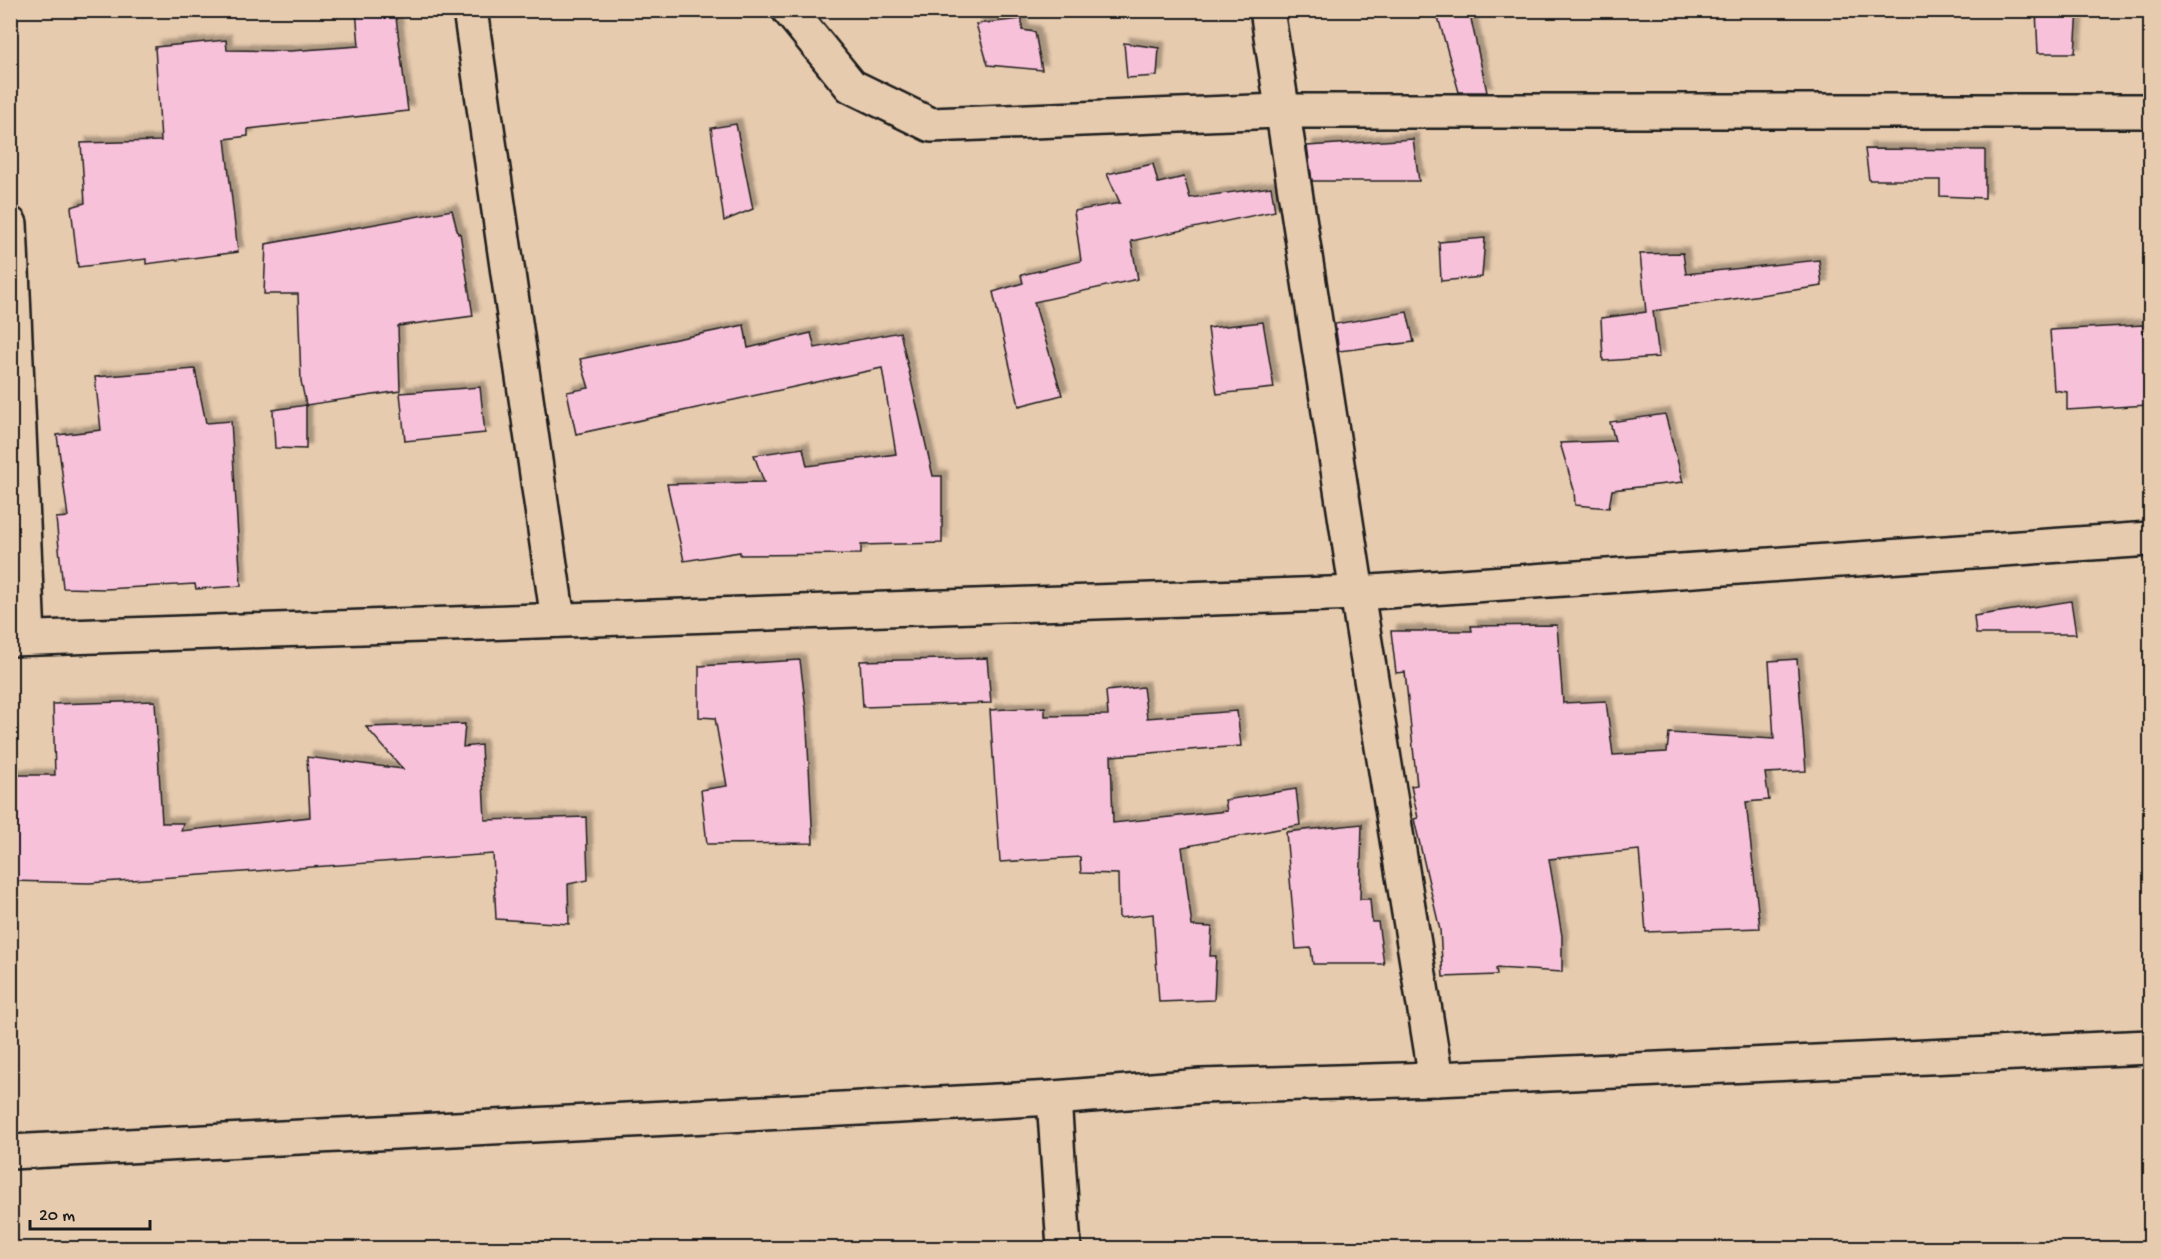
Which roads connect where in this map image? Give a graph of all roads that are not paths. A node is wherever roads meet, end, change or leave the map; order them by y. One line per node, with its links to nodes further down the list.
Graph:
1 (470, 10): 9 (street)
2 (789, 10): 4 (street)
3 (1267, 10): 4 (street)
4 (1281, 111): 5 (street); 8 (street)
5 (2151, 111)
6 (10, 224): 10 (street)
7 (2151, 539): 8 (street)
8 (1357, 594): 9 (street); 12 (street)
9 (558, 620): 10 (street)
10 (20, 639)
11 (2151, 1047): 12 (street)
12 (1436, 1079): 13 (street)
13 (1054, 1098): 14 (street); 15 (street)
14 (10, 1152)
15 (1064, 1248)

